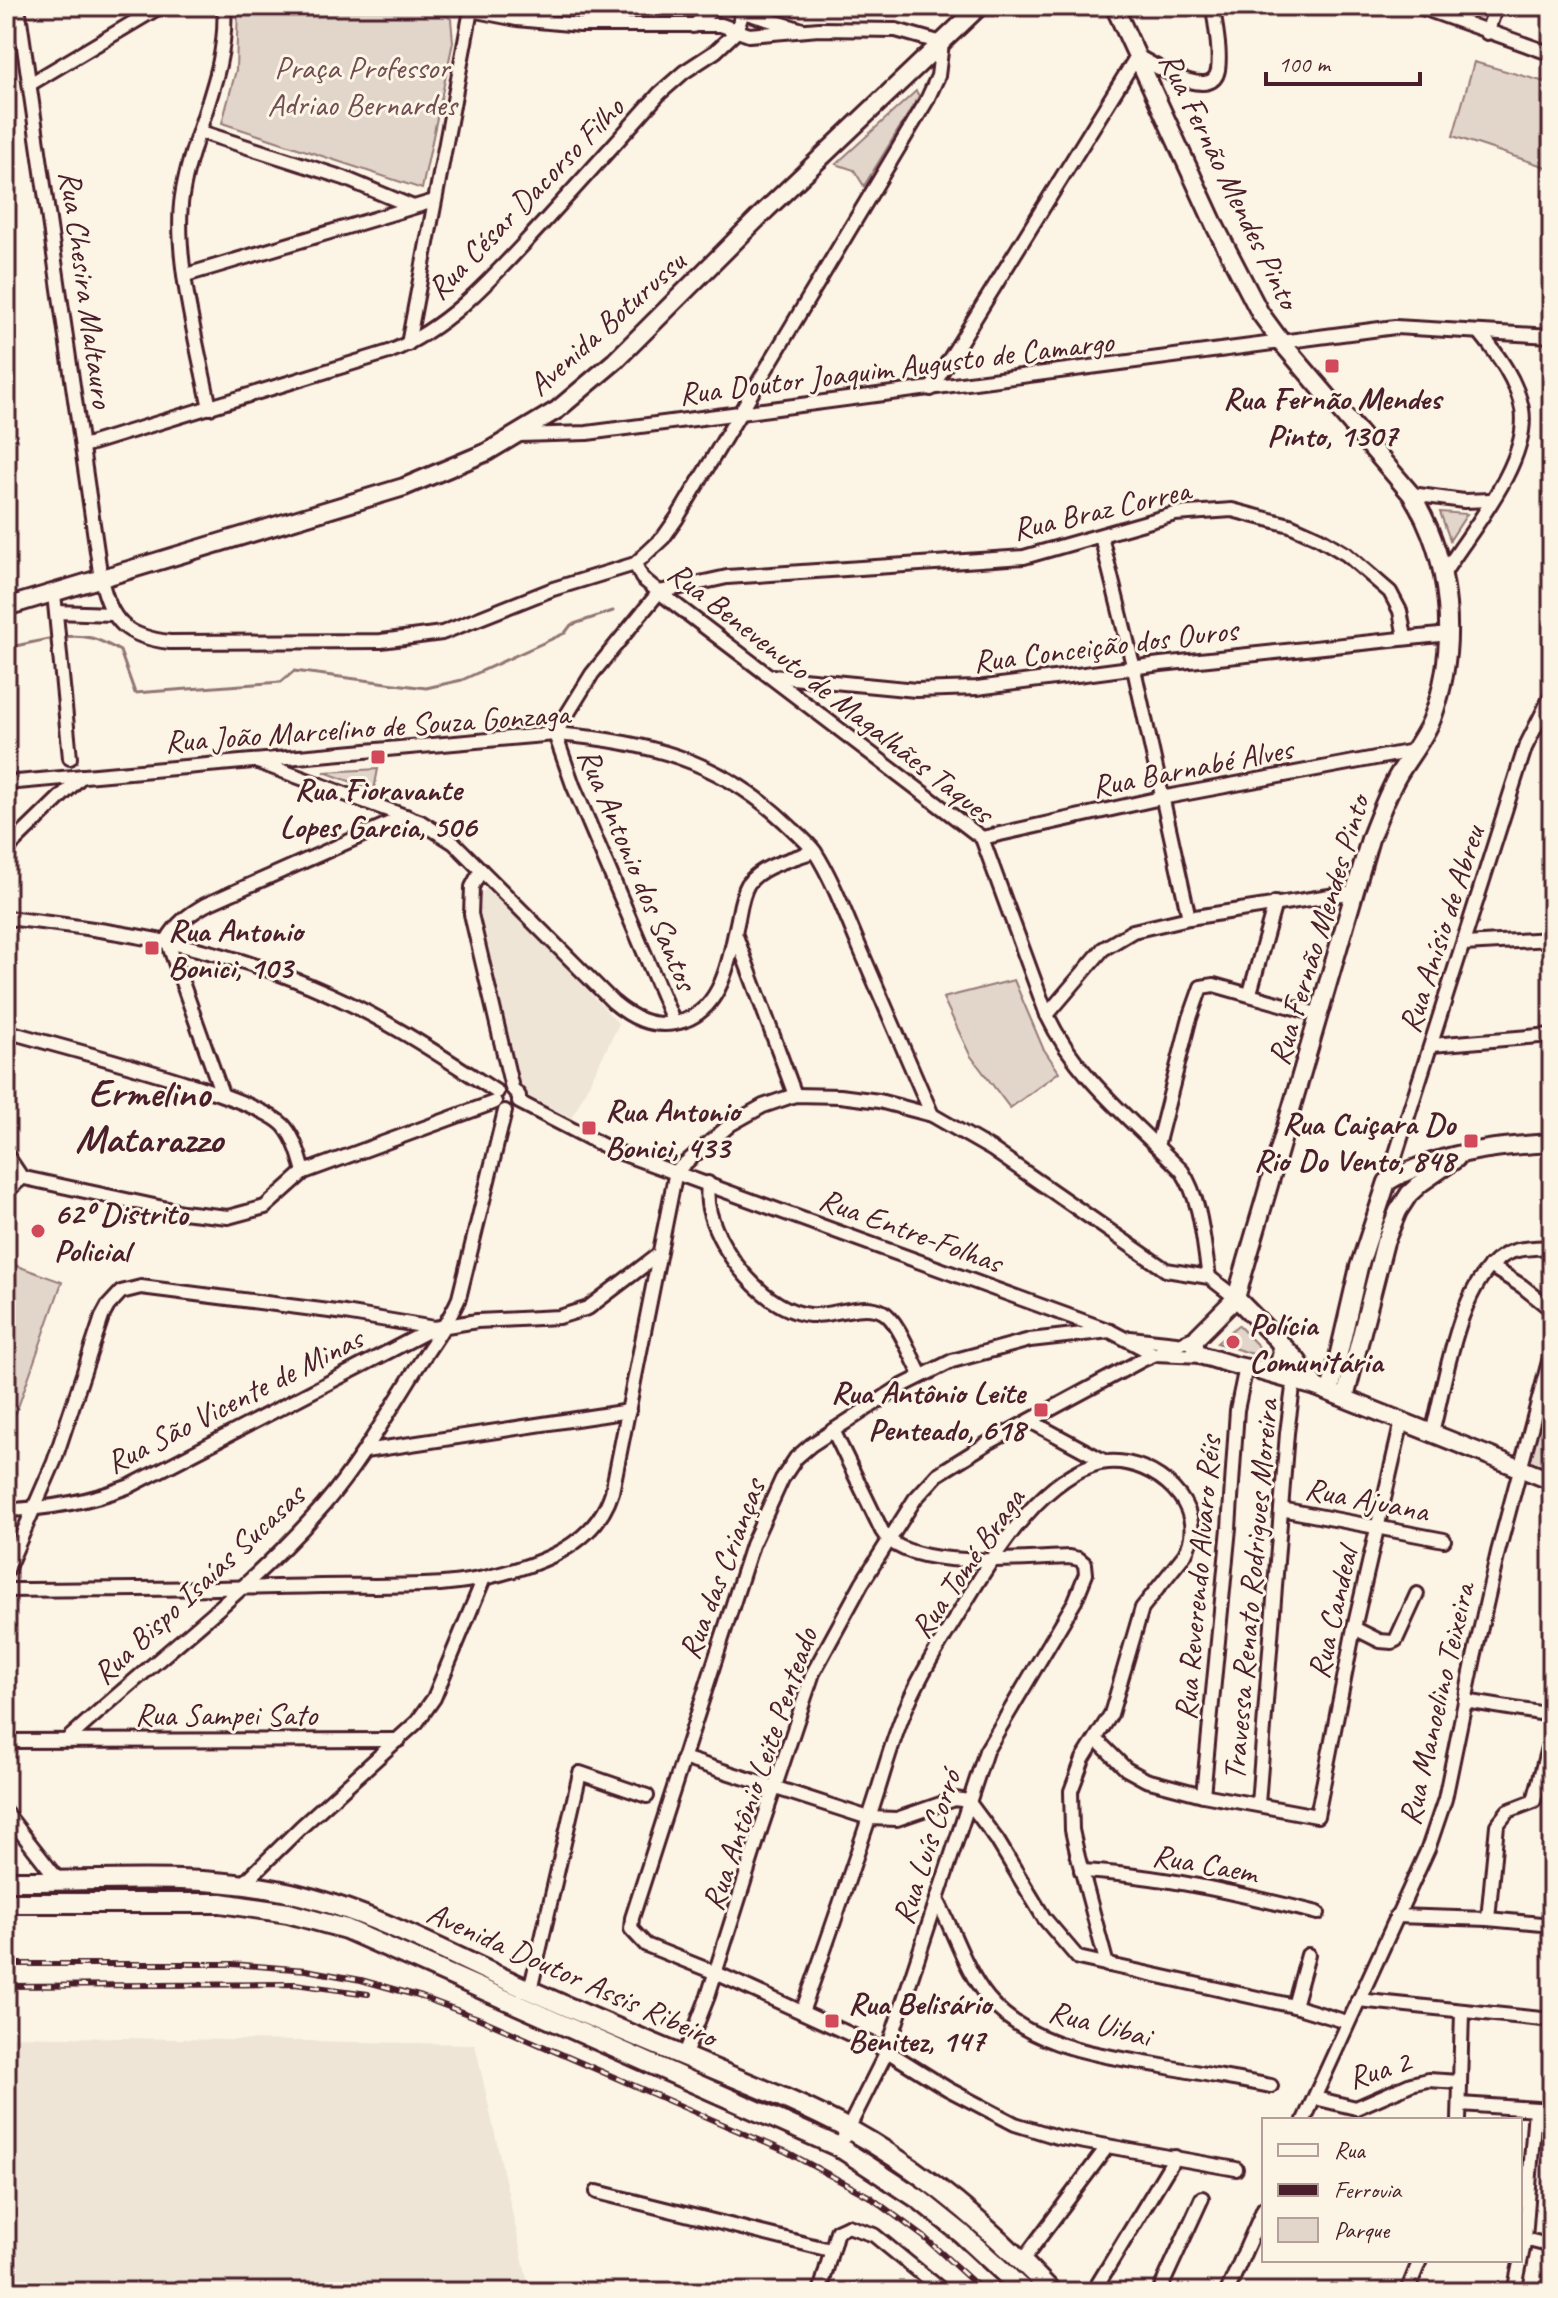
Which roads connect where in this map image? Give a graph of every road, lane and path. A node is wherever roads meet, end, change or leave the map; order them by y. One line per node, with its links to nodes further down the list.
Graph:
1 (18, 6): 23 (street, Rua Chesira Maltauro)
2 (161, 6): 23 (street)
3 (224, 6): 24 (street)
4 (980, 6): 19 (street, Avenida Boturussu)
5 (1114, 6): 22 (street, Rua Fernão Mendes Pinto)
6 (1213, 6): 22 (street)
7 (1496, 6): 17 (street)
8 (1424, 7): 17 (street)
9 (467, 8): 14 (street); 25 (street)
10 (708, 9): 13 (street); 14 (street)
11 (737, 9): 12 (street); 16 (street)
12 (762, 18): 15 (street); 18 (street)
13 (721, 25): 14 (street); 16 (street)
14 (693, 26)
15 (806, 31): 18 (street); 19 (street)
16 (736, 32): 18 (street); 20 (street, Rua César Dacorso Filho)
17 (1487, 33): 21 (street)
18 (755, 36): 20 (street, Rua César Dacorso Filho)
19 (942, 43): 34 (street); 35 (street, Avenida Boturussu)
20 (716, 51): 31 (street, Rua César Dacorso Filho)
21 (1552, 54)
22 (1137, 56): 30 (street, Rua Fernão Mendes Pinto); 32 (street)
23 (30, 84): 36 (street, Rua Chesira Maltauro)
24 (201, 132): 26 (street); 27 (street)
25 (434, 201): 26 (street); 31 (street)
26 (411, 206): 27 (street)
27 (186, 275): 33 (street)
28 (1481, 334): 29 (street, Rua Doutor Joaquim Augusto de Camargo); 30 (street, Rua Doutor Joaquim Augusto de Camargo); 38 (street)
29 (1552, 336)
30 (1282, 343): 32 (street, Rua Doutor Joaquim Augusto de Camargo); 37 (street, Rua Fernão Mendes Pinto)
31 (408, 344): 33 (street, Rua César Dacorso Filho)
32 (931, 389): 34 (street, Rua Doutor Joaquim Augusto de Camargo)
33 (210, 408): 36 (street, Rua César Dacorso Filho)
34 (742, 414): 35 (street, Rua Doutor Joaquim Augusto de Camargo); 40 (street)
35 (516, 435): 42 (street, Avenida Boturussu)
36 (83, 446): 42 (street, Rua Chesira Maltauro)
37 (1411, 494): 38 (street); 41 (street, Rua Fernão Mendes Pinto)
38 (1491, 500): 41 (street)
39 (1101, 536): 43 (street, Rua Braz Correa); 49 (street, Rua Braz Correa); 50 (street)
40 (635, 564): 43 (street, Rua Benevenuto de Magalhães Taques); 46 (street)
41 (1444, 573): 48 (street, Rua Fernão Mendes Pinto)
42 (101, 579): 44 (street, Avenida Boturussu); 46 (street)
43 (659, 592): 51 (street, Rua Benevenuto de Magalhães Taques); 53 (street)
44 (54, 593): 45 (street, Avenida Boturussu); 47 (street)
45 (6, 607)
46 (112, 614): 47 (street)
47 (56, 615): 55 (street)
48 (1449, 634): 49 (street, Rua Conceição dos Ouros); 54 (street, Rua Fernão Mendes Pinto)
49 (1405, 637): 50 (street, Rua Conceição dos Ouros)
50 (1134, 669): 51 (street, Rua Conceição dos Ouros); 59 (street)
51 (768, 675): 61 (street, Rua Benevenuto de Magalhães Taques)
52 (1552, 694): 72 (street, Rua Anísio de Abreu)
53 (555, 734): 56 (street, Rua João Marcelino de Souza Gonzaga); 63 (street, Rua João Marcelino de Souza Gonzaga); 76 (street, Rua Antonio dos Santos)
54 (1413, 751): 59 (street, Rua Barnabé Alves); 65 (street, Rua Fernão Mendes Pinto)
55 (70, 758)
56 (252, 760): 57 (street, Rua João Marcelino de Souza Gonzaga); 60 (street)
57 (82, 776): 58 (street, Rua João Marcelino de Souza Gonzaga); 62 (street)
58 (6, 783)
59 (1161, 798): 61 (street, Rua Barnabé Alves); 68 (street)
60 (406, 816): 64 (street); 71 (street)
61 (982, 838): 74 (street, Rua Benevenuto de Magalhães Taques)
62 (6, 850)
63 (814, 851): 69 (street); 85 (street, Rua João Marcelino de Souza Gonzaga)
64 (481, 870): 76 (street); 80 (street)
65 (1355, 892): 66 (street); 75 (street, Rua Fernão Mendes Pinto)
66 (1275, 903): 68 (street); 73 (street)
67 (6, 918): 71 (street)
68 (1189, 918): 74 (street)
69 (735, 932): 76 (street); 82 (street)
70 (1552, 939): 72 (street)
71 (167, 940): 81 (street); 83 (street)
72 (1464, 944): 79 (street, Rua Anísio de Abreu)
73 (1250, 993): 75 (street); 87 (street)
74 (1047, 1015): 87 (street, Rua Benevenuto de Magalhães Taques)
75 (1320, 1015): 102 (street, Rua Fernão Mendes Pinto)
76 (674, 1023)
77 (6, 1031): 81 (street)
78 (1552, 1035): 79 (street)
79 (1432, 1045): 89 (street, Rua Anísio de Abreu)
80 (512, 1088): 83 (street); 84 (street)
81 (222, 1094): 91 (street)
82 (795, 1095): 85 (street); 90 (street)
83 (499, 1102): 84 (street); 91 (street); 104 (street, Rua Bispo Isaías Sucasas)
84 (519, 1102): 90 (street, Rua Entre-Folhas)
85 (932, 1115): 101 (street)
86 (1552, 1143): 93 (street)
87 (1157, 1146): 101 (street, Rua Benevenuto de Magalhães Taques)
88 (6, 1154): 94 (street)
89 (1396, 1158): 93 (street); 95 (street, Rua Anísio de Abreu)
90 (676, 1171): 96 (street, Rua Entre-Folhas); 99 (street)
91 (304, 1172): 94 (street)
92 (6, 1174): 94 (street)
93 (1415, 1177): 95 (street); 116 (street)
94 (22, 1178): 97 (street)
95 (1387, 1182): 116 (street)
96 (708, 1183): 105 (street, Rua Entre-Folhas); 114 (street)
97 (6, 1192)
98 (1552, 1247): 100 (street)
99 (659, 1254): 104 (street); 117 (street)
100 (1490, 1266): 103 (street); 121 (street)
101 (1209, 1277): 102 (street)
102 (1236, 1298): 106 (street); 109 (street)
103 (1552, 1310)
104 (440, 1326): 122 (street, Rua Bispo Isaías Sucasas); 128 (street, Rua São Vicente de Minas); 128 (street)
105 (1110, 1331): 107 (street, Rua Entre-Folhas); 114 (street, Rua das Crianças)
106 (1198, 1336): 108 (street, Rua Antônio Leite Penteado); 112 (street)
107 (1127, 1338): 108 (street, Rua Entre-Folhas); 111 (street, Rua Entre-Folhas)
108 (1179, 1343): 111 (street, Rua Antônio Leite Penteado)
109 (1280, 1343): 113 (street); 116 (street)
110 (1552, 1350): 124 (street, Rua Manoelino Teixeira)
111 (1154, 1354): 112 (street); 118 (street, Rua Antônio Leite Penteado)
112 (1203, 1356): 113 (street)
113 (1246, 1367): 115 (street); 148 (street, Rua Reverendo Alvaro Réis)
114 (921, 1375): 120 (street, Rua das Crianças)
115 (1294, 1380): 116 (street); 126 (street, Travessa Renato Rodrigues Moreira)
116 (1331, 1392): 119 (street)
117 (629, 1411): 122 (street); 134 (street)
118 (1030, 1421): 123 (street); 131 (street, Rua Antônio Leite Penteado)
119 (1402, 1421): 121 (street); 129 (street, Rua Candeal)
120 (833, 1430): 131 (street); 146 (street, Rua das Crianças)
121 (1432, 1433): 124 (street)
122 (365, 1451): 135 (street, Rua Bispo Isaías Sucasas)
123 (1106, 1462): 132 (street, Rua Tomé Braga); 144 (street)
124 (1521, 1468): 125 (street); 139 (street, Rua Manoelino Teixeira)
125 (1552, 1481)
126 (1281, 1509): 129 (street, Rua Ajuana); 151 (street, Travessa Renato Rodrigues Moreira)
127 (6, 1510): 128 (street, Rua São Vicente de Minas)
128 (32, 1510): 133 (street)
129 (1378, 1527): 130 (street, Rua Ajuana); 138 (street, Rua Candeal)
130 (1444, 1540)
131 (887, 1541): 132 (street); 147 (street, Rua Antônio Leite Penteado)
132 (992, 1561): 150 (street, Rua Luís Corró); 153 (street, Rua Tomé Braga)
133 (6, 1572)
134 (484, 1578): 135 (street); 143 (street)
135 (238, 1588): 136 (street); 142 (street, Rua Bispo Isaías Sucasas)
136 (6, 1590)
137 (1417, 1594): 138 (street)
138 (1354, 1628): 151 (street, Rua Candeal)
139 (1465, 1701): 140 (street); 161 (street, Rua Manoelino Teixeira)
140 (1552, 1715)
141 (1552, 1732): 162 (street)
142 (67, 1740): 143 (street, Rua Sampei Sato); 145 (street, Rua Sampei Sato)
143 (399, 1740): 157 (street)
144 (1097, 1740): 148 (street); 154 (street)
145 (6, 1741)
146 (683, 1758): 147 (street); 168 (street, Rua das Crianças)
147 (775, 1788): 153 (street); 168 (street, Rua Antônio Leite Penteado)
148 (1203, 1795): 151 (street)
149 (647, 1796): 169 (street)
150 (968, 1801): 153 (street); 158 (street, Rua Luís Corró); 166 (street)
151 (1258, 1804)
152 (6, 1813): 156 (street)
153 (869, 1818): 172 (street, Rua Tomé Braga)
154 (1081, 1871): 160 (street, Rua Caem); 164 (street)
155 (6, 1881): 156 (main road, Avenida Doutor Assis Ribeiro)
156 (59, 1881): 157 (main road, Avenida Doutor Assis Ribeiro)
157 (243, 1884): 169 (main road, Avenida Doutor Assis Ribeiro)
158 (937, 1900): 176 (street, Rua Luís Corró); 179 (street, Rua Uibai)
159 (6, 1903): 187 (main road, Avenida Doutor Assis Ribeiro)
160 (1318, 1913)
161 (1396, 1916): 162 (street); 170 (street, Rua Manoelino Teixeira)
162 (1488, 1919): 163 (street)
163 (1552, 1925)
164 (1100, 1944): 166 (street); 167 (street)
165 (1308, 1955): 171 (street)
166 (1078, 1958): 167 (street)
167 (1107, 1965): 171 (street)
168 (716, 1973): 172 (street); 177 (street, Rua Antônio Leite Penteado)
169 (530, 1991): 177 (main road, Avenida Doutor Assis Ribeiro)
170 (1358, 2000): 173 (street); 175 (street, Rua Manoelino Teixeira)
171 (1294, 2006): 175 (street)
172 (802, 2012): 176 (street)
173 (1462, 2012): 174 (street); 178 (street)
174 (1552, 2020)
175 (1347, 2022): 180 (street, Rua Manoelino Teixeira)
176 (887, 2051): 186 (street, Rua Luís Corró); 188 (street)
177 (684, 2057): 186 (main road, Avenida Doutor Assis Ribeiro)
178 (1460, 2082): 180 (street, Rua 2); 181 (street)
179 (1271, 2086)
180 (1315, 2098): 184 (street, Rua Manoelino Teixeira)
181 (1460, 2104): 182 (street); 185 (street)
182 (1535, 2109): 183 (street); 196 (street)
183 (1552, 2110)
184 (1305, 2118)
185 (1459, 2118)
186 (848, 2129): 187 (street, Rua Luís Corró); 194 (main road, Avenida Doutor Assis Ribeiro)
187 (839, 2147): 195 (main road)
188 (1107, 2147): 189 (street); 199 (street)
189 (1175, 2157): 190 (street); 206 (street)
190 (1236, 2169)
191 (597, 2192): 198 (street)
192 (1202, 2198): 207 (street)
193 (1262, 2213): 208 (street)
194 (972, 2216): 195 (main road); 199 (main road, Avenida Doutor Assis Ribeiro)
195 (961, 2233): 204 (main road)
196 (1522, 2239): 197 (street)
197 (1552, 2246)
198 (830, 2250): 202 (street); 203 (street)
199 (1022, 2261): 205 (main road, Avenida Doutor Assis Ribeiro)
200 (1419, 2262): 209 (street)
201 (1519, 2262): 210 (street)
202 (820, 2292)
203 (944, 2292)
204 (1025, 2292)
205 (1052, 2292)
206 (1093, 2292)
207 (1159, 2292)
208 (1227, 2292)
209 (1407, 2292)
210 (1514, 2292)

